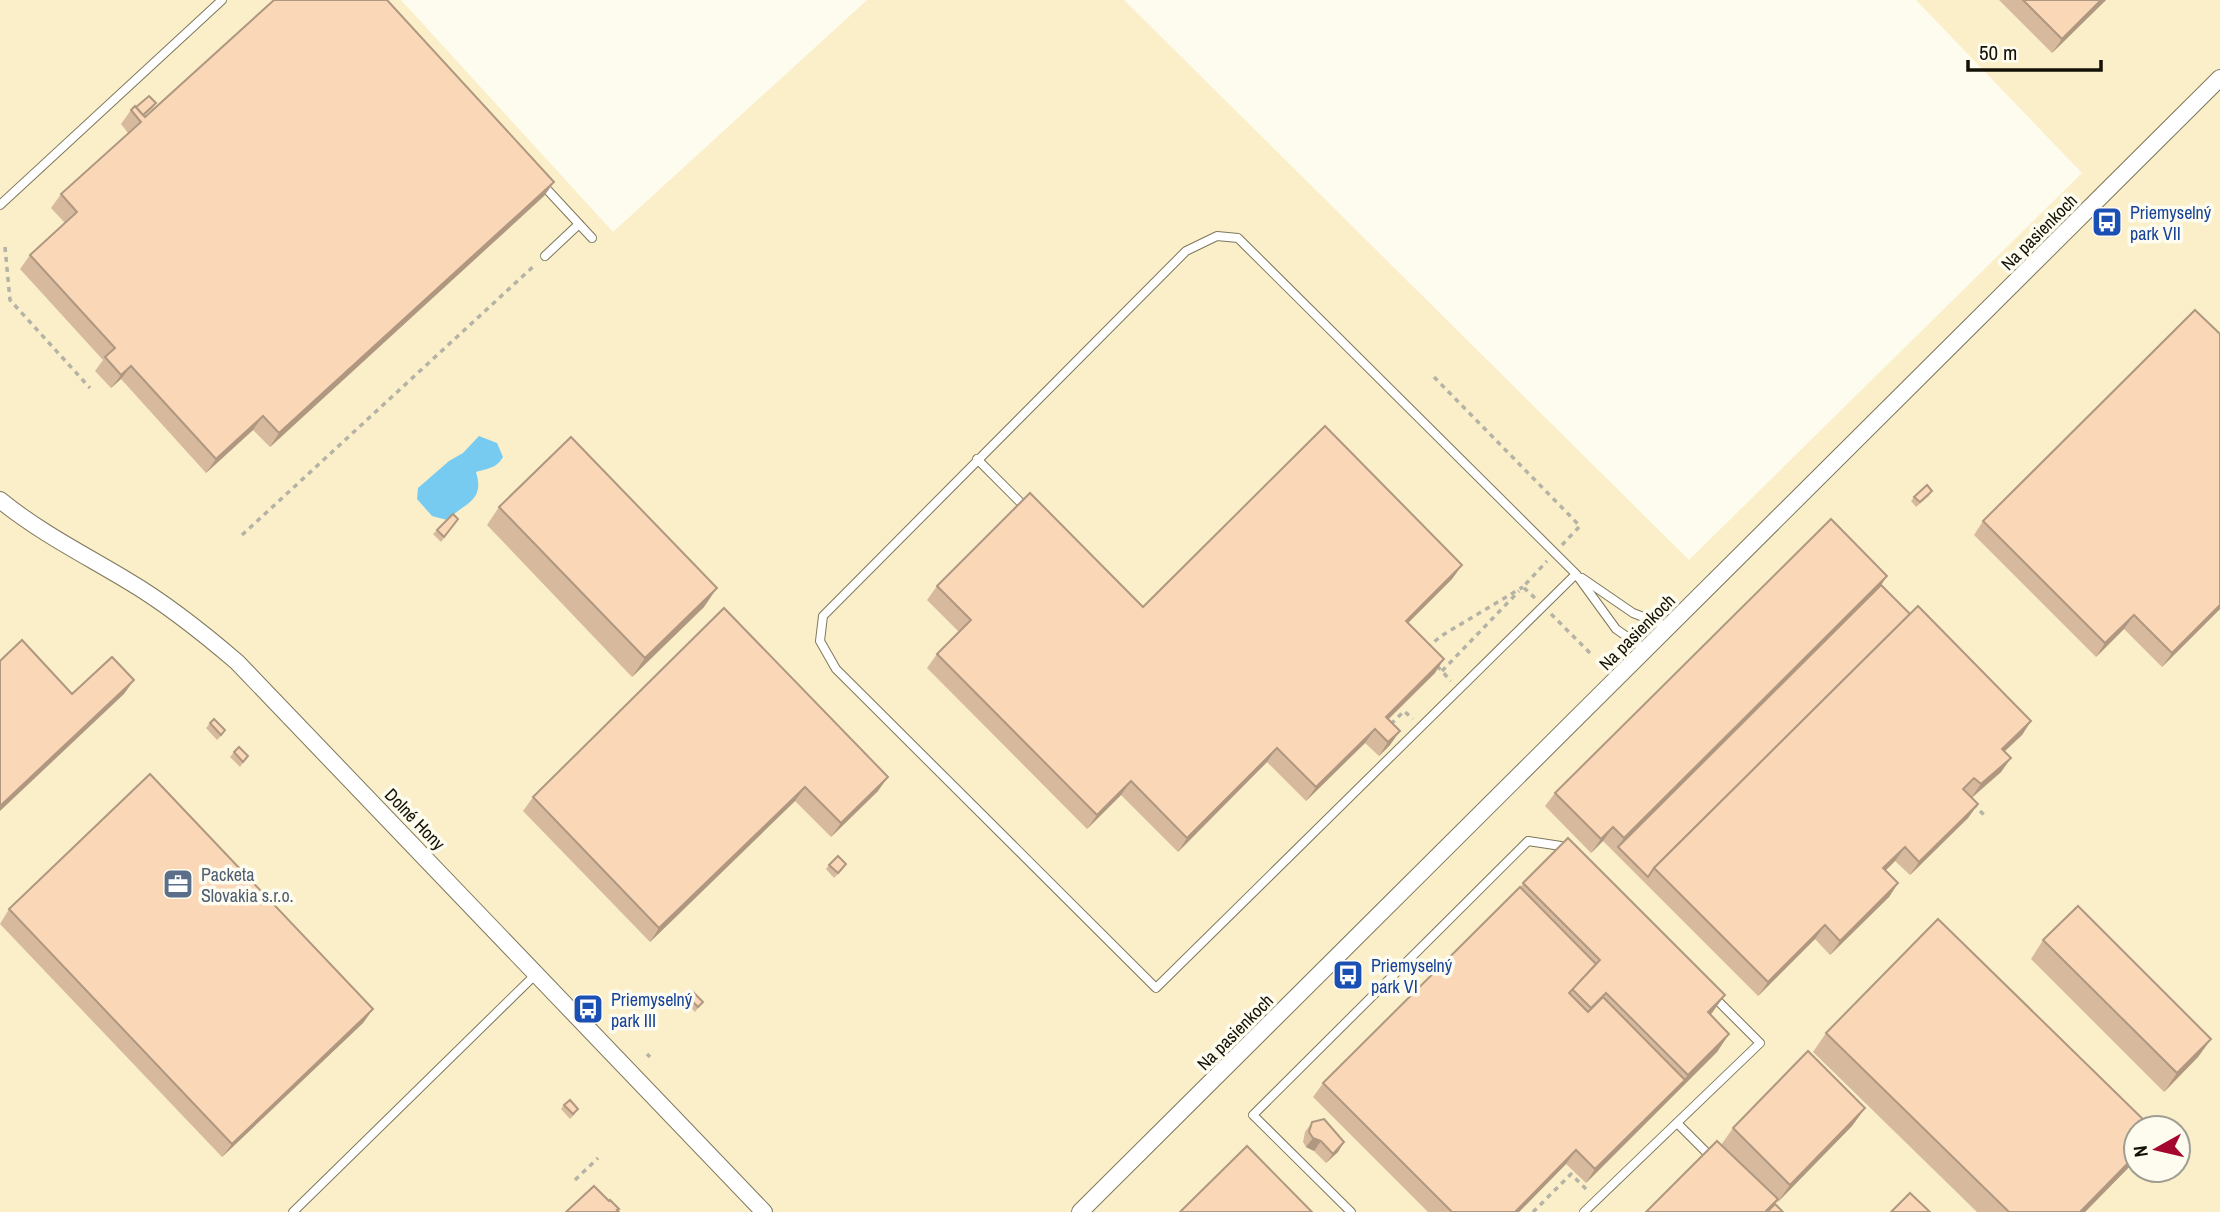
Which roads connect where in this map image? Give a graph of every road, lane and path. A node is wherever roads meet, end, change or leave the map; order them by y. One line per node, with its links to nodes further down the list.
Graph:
1 (222, 0): 4 (lane)
2 (2220, 78): 15 (street, Na pasienkoch)
3 (533, 173): 5 (lane)
4 (0, 205)
5 (579, 224): 6 (lane); 8 (lane)
6 (592, 239)
7 (5, 247): 9 (path)
8 (545, 256): 13 (path)
9 (90, 388)
10 (977, 459): 12 (lane); 14 (lane); 14 (lane)
11 (0, 500): 26 (street, Dolné Hony)
12 (1035, 517)
13 (242, 535)
14 (1576, 574): 15 (lane); 16 (lane)
15 (1669, 627): 16 (street, Na pasienkoch)
16 (1646, 650): 35 (street, Na pasienkoch)
17 (1422, 651): 19 (path)
18 (1432, 661): 19 (path)
19 (1442, 671): 20 (path)
20 (1452, 682)
21 (1413, 720): 22 (path)
22 (1389, 726)
23 (1972, 802): 24 (path)
24 (1984, 815)
25 (1576, 860): 36 (lane)
26 (537, 974): 33 (lane); 34 (street, Dolné Hony)
27 (1711, 994): 28 (lane)
28 (1677, 1123): 30 (lane); 32 (lane)
29 (598, 1158): 31 (path)
30 (1722, 1167)
31 (575, 1180)
32 (1597, 1199): 37 (path); 38 (lane)
33 (293, 1212)
34 (764, 1212)
35 (1080, 1212)
36 (1351, 1212)
37 (1533, 1212)
38 (1584, 1212)

